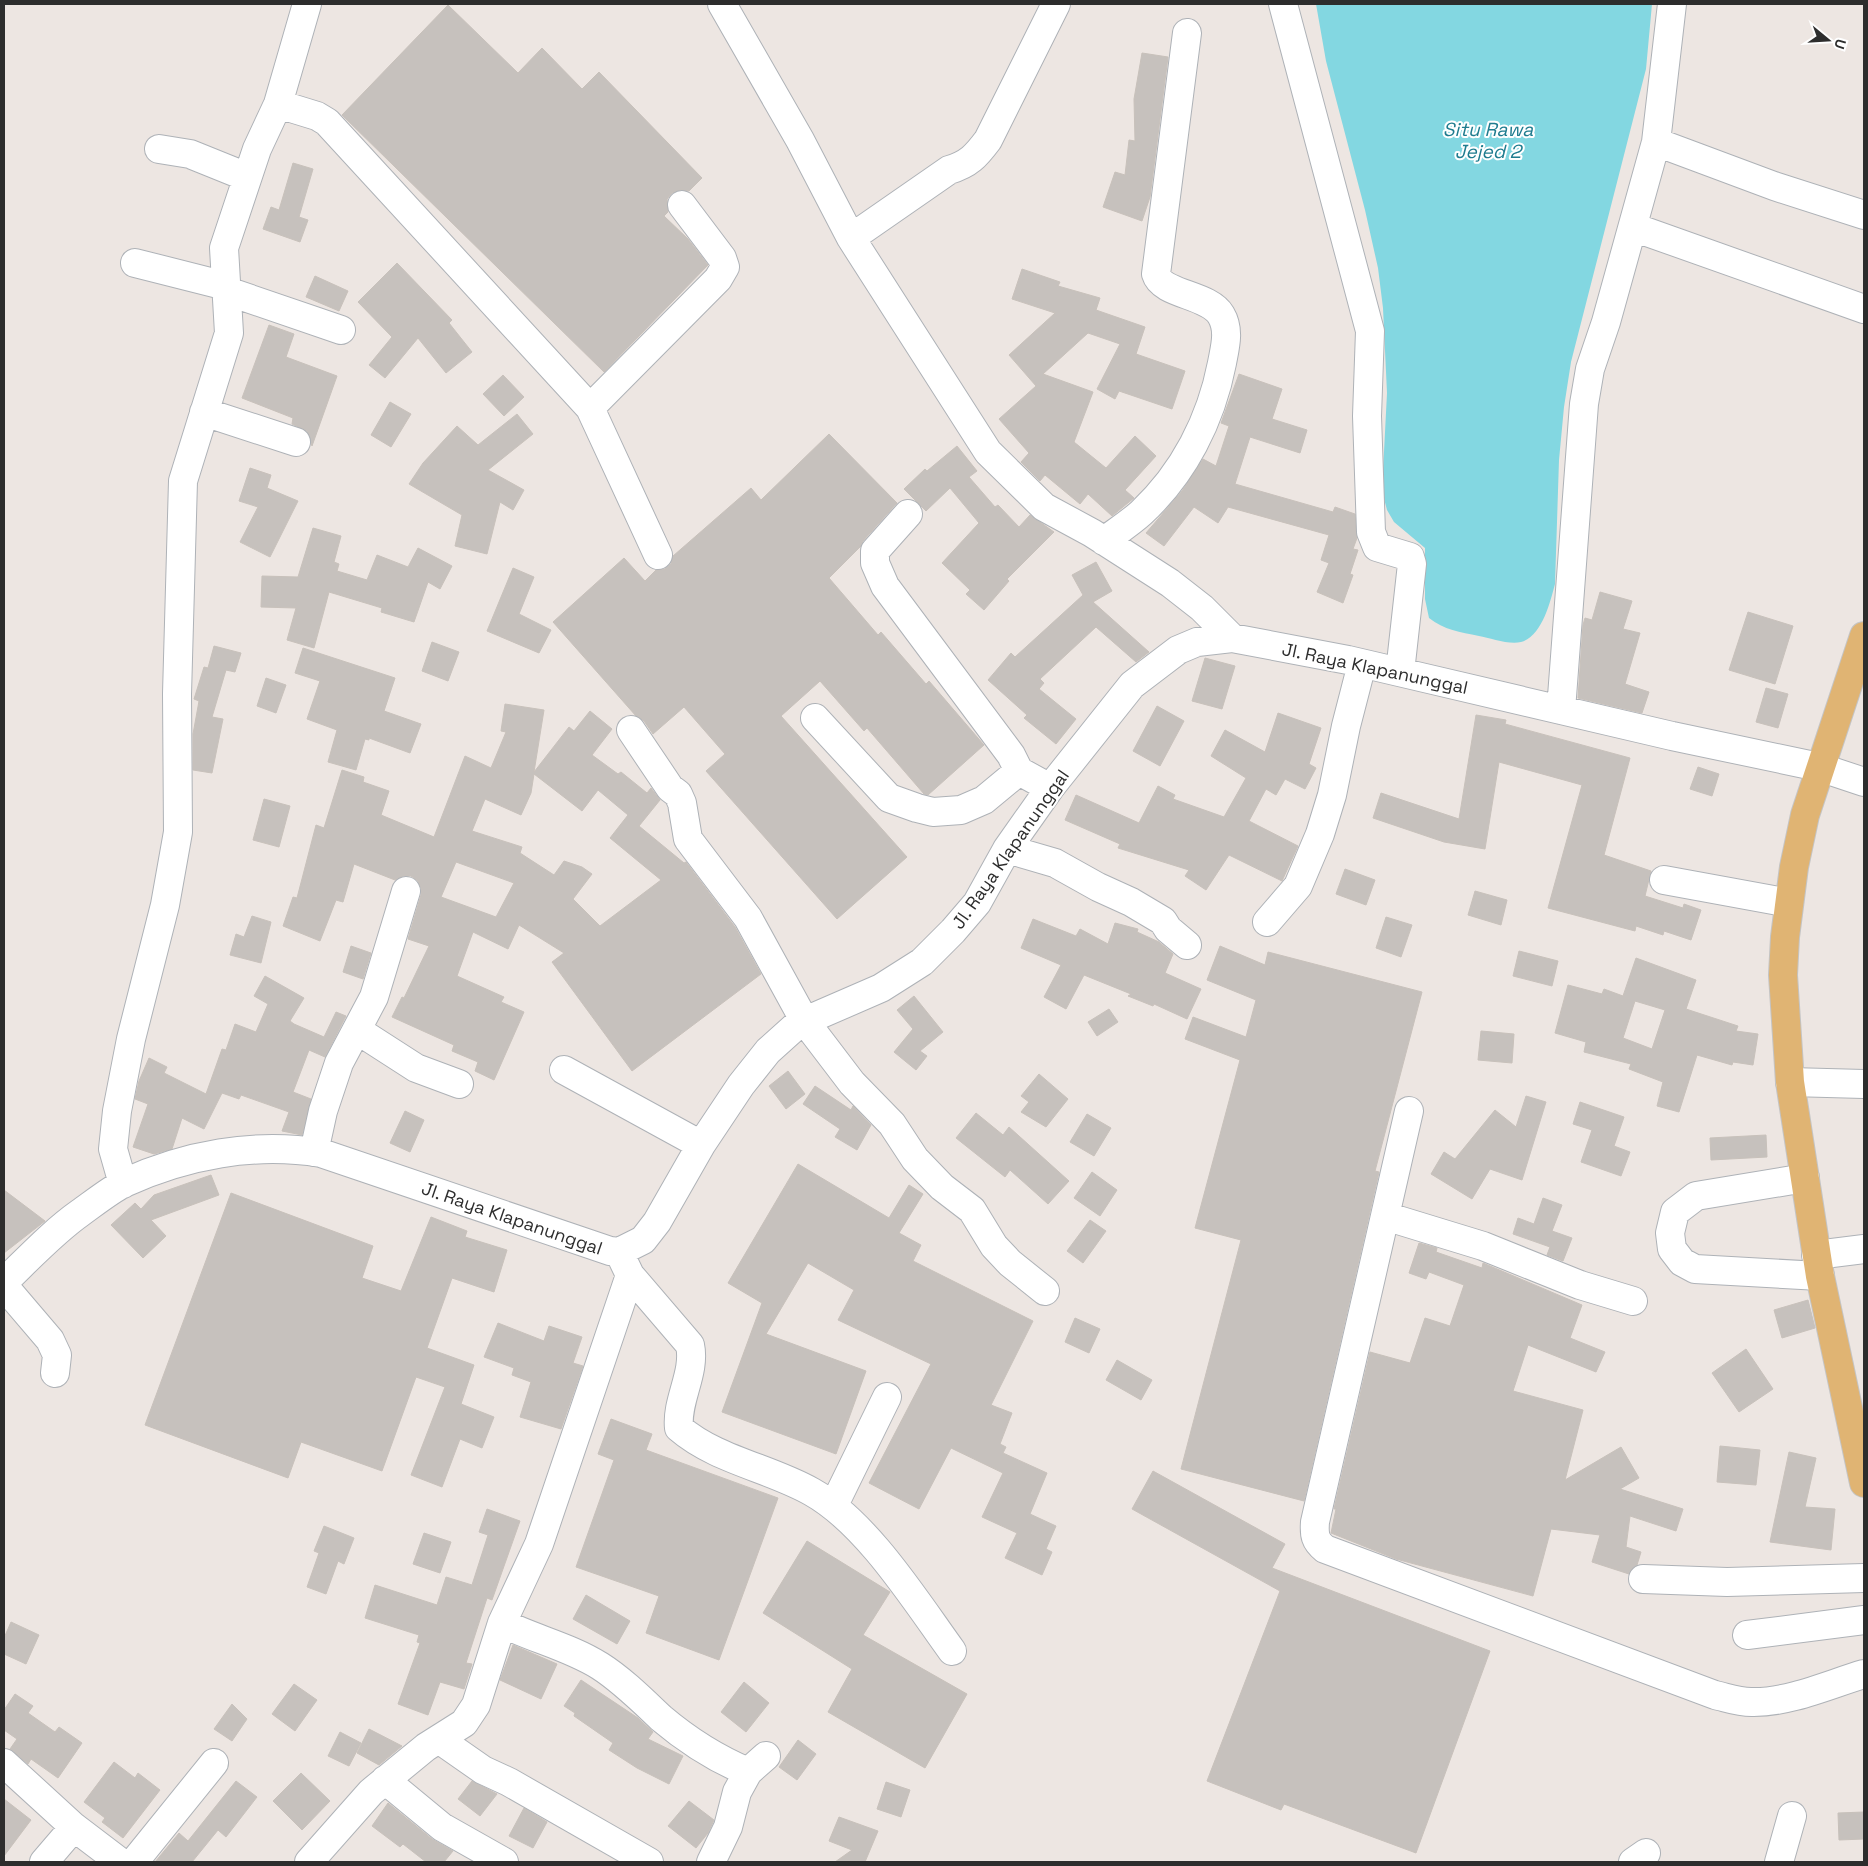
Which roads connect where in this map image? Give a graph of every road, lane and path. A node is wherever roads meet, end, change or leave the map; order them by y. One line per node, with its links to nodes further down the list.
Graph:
1 (307, 4): 7 (street)
2 (722, 4): 14 (street)
3 (1056, 4): 14 (street)
4 (1283, 4): 28 (street)
5 (1672, 4): 8 (street)
6 (1187, 33): 23 (street)
7 (278, 104): 10 (street); 19 (street)
8 (1656, 142): 12 (street); 13 (street)
9 (159, 149): 10 (street)
10 (247, 177): 16 (street)
11 (682, 205): 19 (street)
12 (1864, 215)
13 (1633, 227): 17 (street); 29 (street)
14 (851, 238): 23 (street)
15 (136, 263): 16 (street)
16 (227, 289): 18 (street); 20 (street)
17 (1864, 309)
18 (341, 330)
19 (590, 408): 24 (street)
20 (204, 412): 21 (street); 52 (street)
21 (296, 442)
22 (908, 514): 33 (street)
23 (1104, 541): 26 (street)
24 (658, 555)
25 (1864, 636): 32 (main road)
26 (1232, 638): 27 (street, Jl. Raya Klapanunggal); 35 (street, Jl. Raya Klapanunggal)
27 (1362, 664): 28 (street, Jl. Raya Klapanunggal); 40 (street)
28 (1400, 672): 29 (street, Jl. Raya Klapanunggal)
29 (1561, 710): 32 (street, Jl. Raya Klapanunggal)
30 (815, 718): 33 (street)
31 (631, 730): 42 (street)
32 (1819, 768): 34 (street, Jl. Raya Klapanunggal); 39 (main road)
33 (1019, 771): 35 (street)
34 (1864, 782)
35 (1050, 788): 36 (street, Jl. Raya Klapanunggal)
36 (1007, 849): 41 (street); 42 (street, Jl. Raya Klapanunggal)
37 (1664, 880): 39 (street)
38 (406, 891): 43 (street)
39 (1789, 903): 45 (main road)
40 (1268, 922)
41 (1187, 945)
42 (804, 1020): 49 (street, Jl. Raya Klapanunggal); 59 (street)
43 (357, 1030): 46 (street); 50 (street)
44 (564, 1070): 49 (street)
45 (1790, 1082): 47 (street); 51 (main road)
46 (459, 1084)
47 (1864, 1084)
48 (1409, 1110): 53 (street)
49 (701, 1145): 55 (street, Jl. Raya Klapanunggal)
50 (314, 1152): 52 (street, Jl. Raya Klapanunggal); 55 (street, Jl. Raya Klapanunggal)
51 (1805, 1178): 56 (main road); 56 (street)
52 (123, 1184): 57 (street, Jl. Raya Klapanunggal)
53 (1385, 1216): 60 (street); 71 (street)
54 (1864, 1249): 56 (street)
55 (625, 1264): 64 (street); 68 (street)
56 (1818, 1265): 63 (main road)
57 (4, 1282)
58 (4, 1286): 61 (street)
59 (1045, 1291)
60 (1633, 1302)
61 (55, 1373)
62 (887, 1398): 64 (street)
63 (1864, 1483)
64 (834, 1505): 70 (street)
65 (1864, 1578): 66 (street)
66 (1643, 1579)
67 (1864, 1620): 69 (street)
68 (502, 1623): 72 (street); 84 (street)
69 (1747, 1635)
70 (952, 1651)
71 (1864, 1674)
72 (440, 1740): 75 (street); 83 (street)
73 (4, 1763): 77 (street)
74 (214, 1763): 80 (street)
75 (385, 1780): 81 (street); 82 (street)
76 (1792, 1816): 85 (street)
77 (74, 1827): 78 (street); 79 (street)
78 (44, 1862)
79 (120, 1862)
80 (134, 1862)
81 (309, 1862)
82 (504, 1862)
83 (649, 1862)
84 (711, 1862)
85 (1780, 1862)

